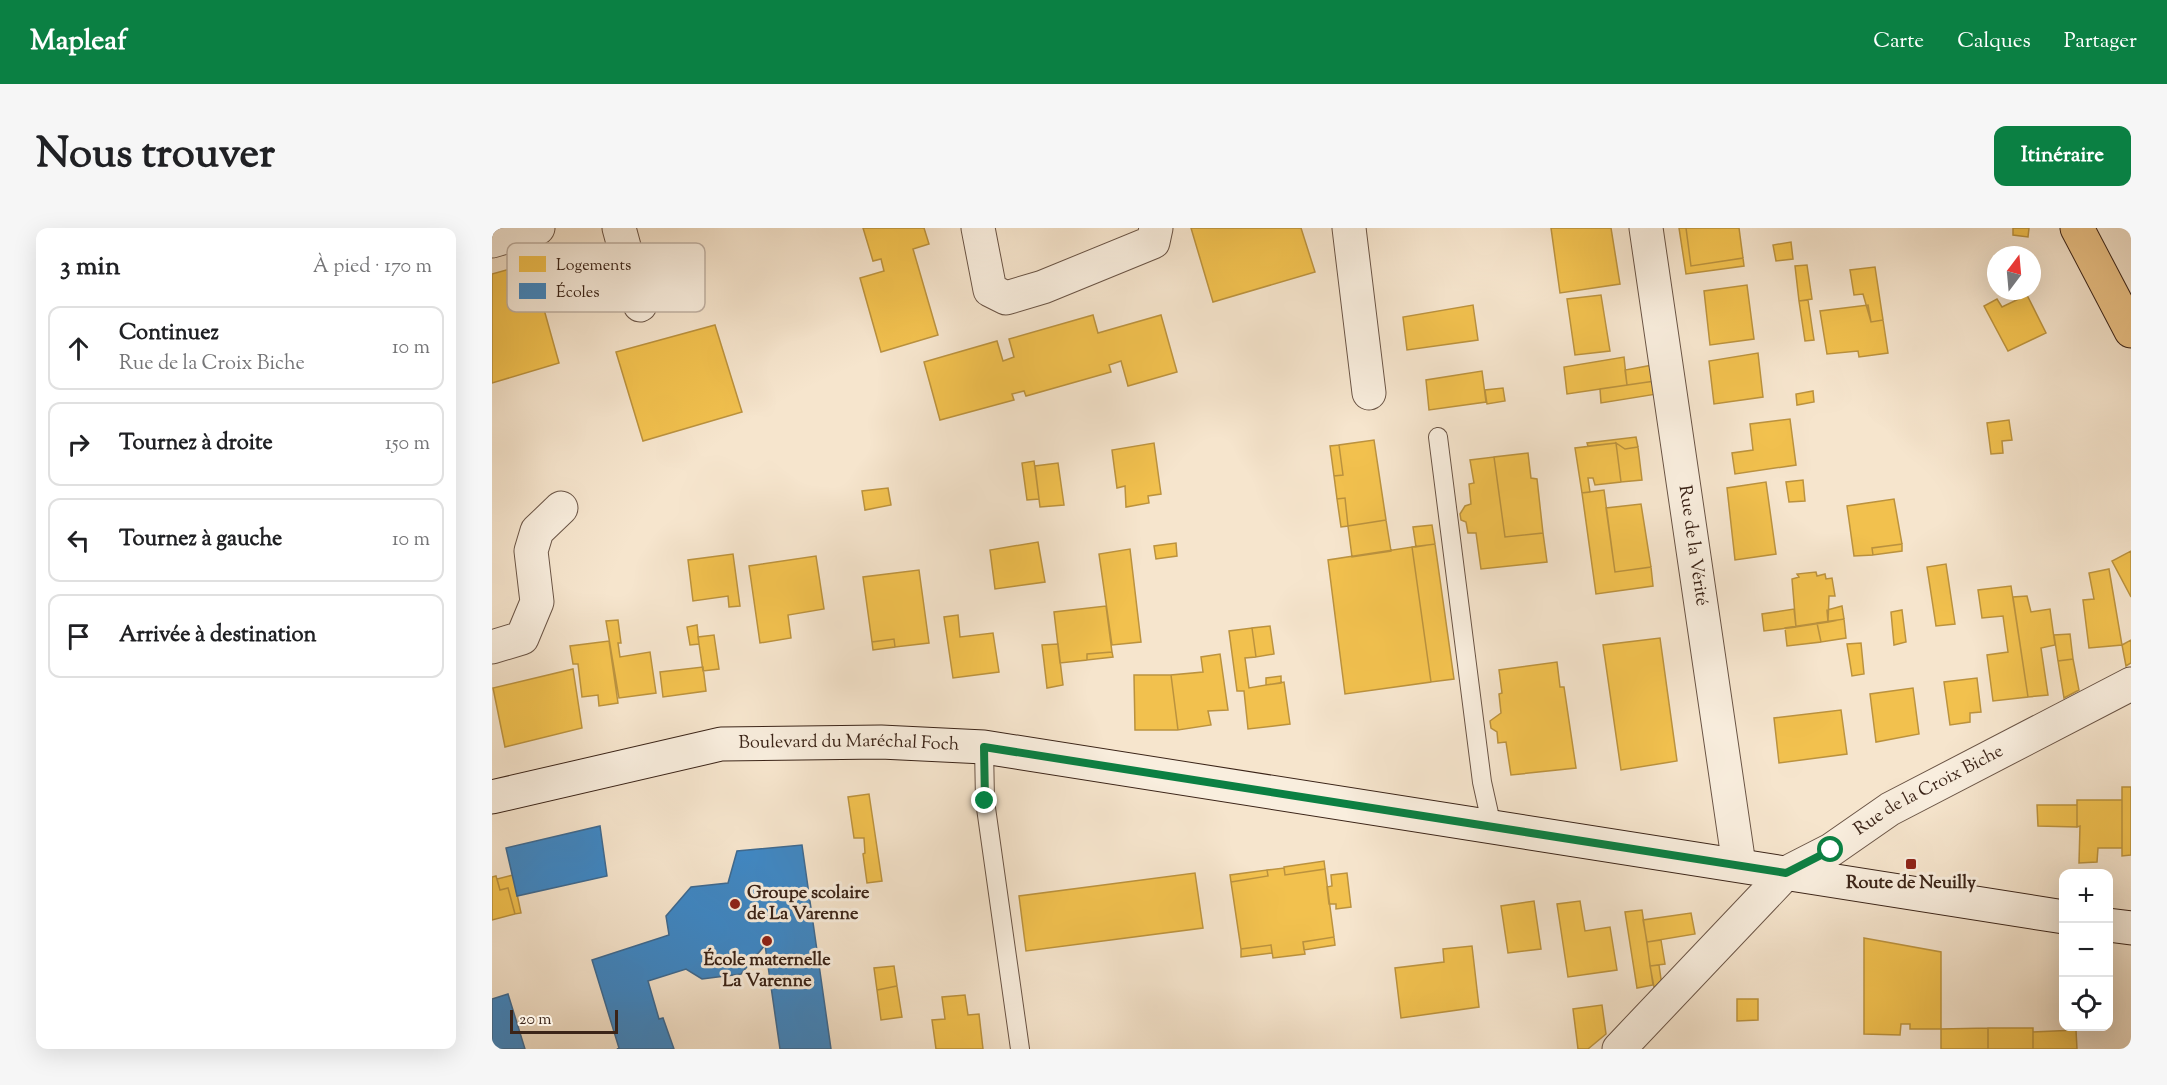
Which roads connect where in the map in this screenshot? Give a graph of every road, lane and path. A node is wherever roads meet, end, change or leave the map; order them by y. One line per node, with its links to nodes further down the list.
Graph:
1 (538, 228): 8 (street)
2 (619, 228): 9 (street)
3 (978, 228): 4 (street)
4 (1156, 228)
5 (1349, 228): 11 (street)
6 (1646, 228): 19 (street, Rue de la Vérité)
7 (2077, 228): 10 (main road)
8 (492, 241)
9 (623, 243)
10 (2131, 331)
11 (1369, 393)
12 (1438, 437): 18 (lane)
13 (561, 508): 14 (street)
14 (492, 647)
15 (2131, 684): 20 (street, Rue de la Croix Biche)
16 (984, 747): 17 (street, Boulevard du Maréchal Foch); 18 (street, Boulevard du Maréchal Foch); 24 (lane)
17 (492, 796)
18 (1492, 827): 19 (street, Boulevard du Maréchal Foch)
19 (1739, 865): 20 (street, Boulevard du Maréchal Foch)
20 (1786, 873): 21 (street, Boulevard du Maréchal Foch); 25 (street, Rue de la Croix Biche)
21 (2059, 916)
22 (2113, 926): 23 (street)
23 (2131, 928)
24 (1020, 1049)
25 (1619, 1049)

